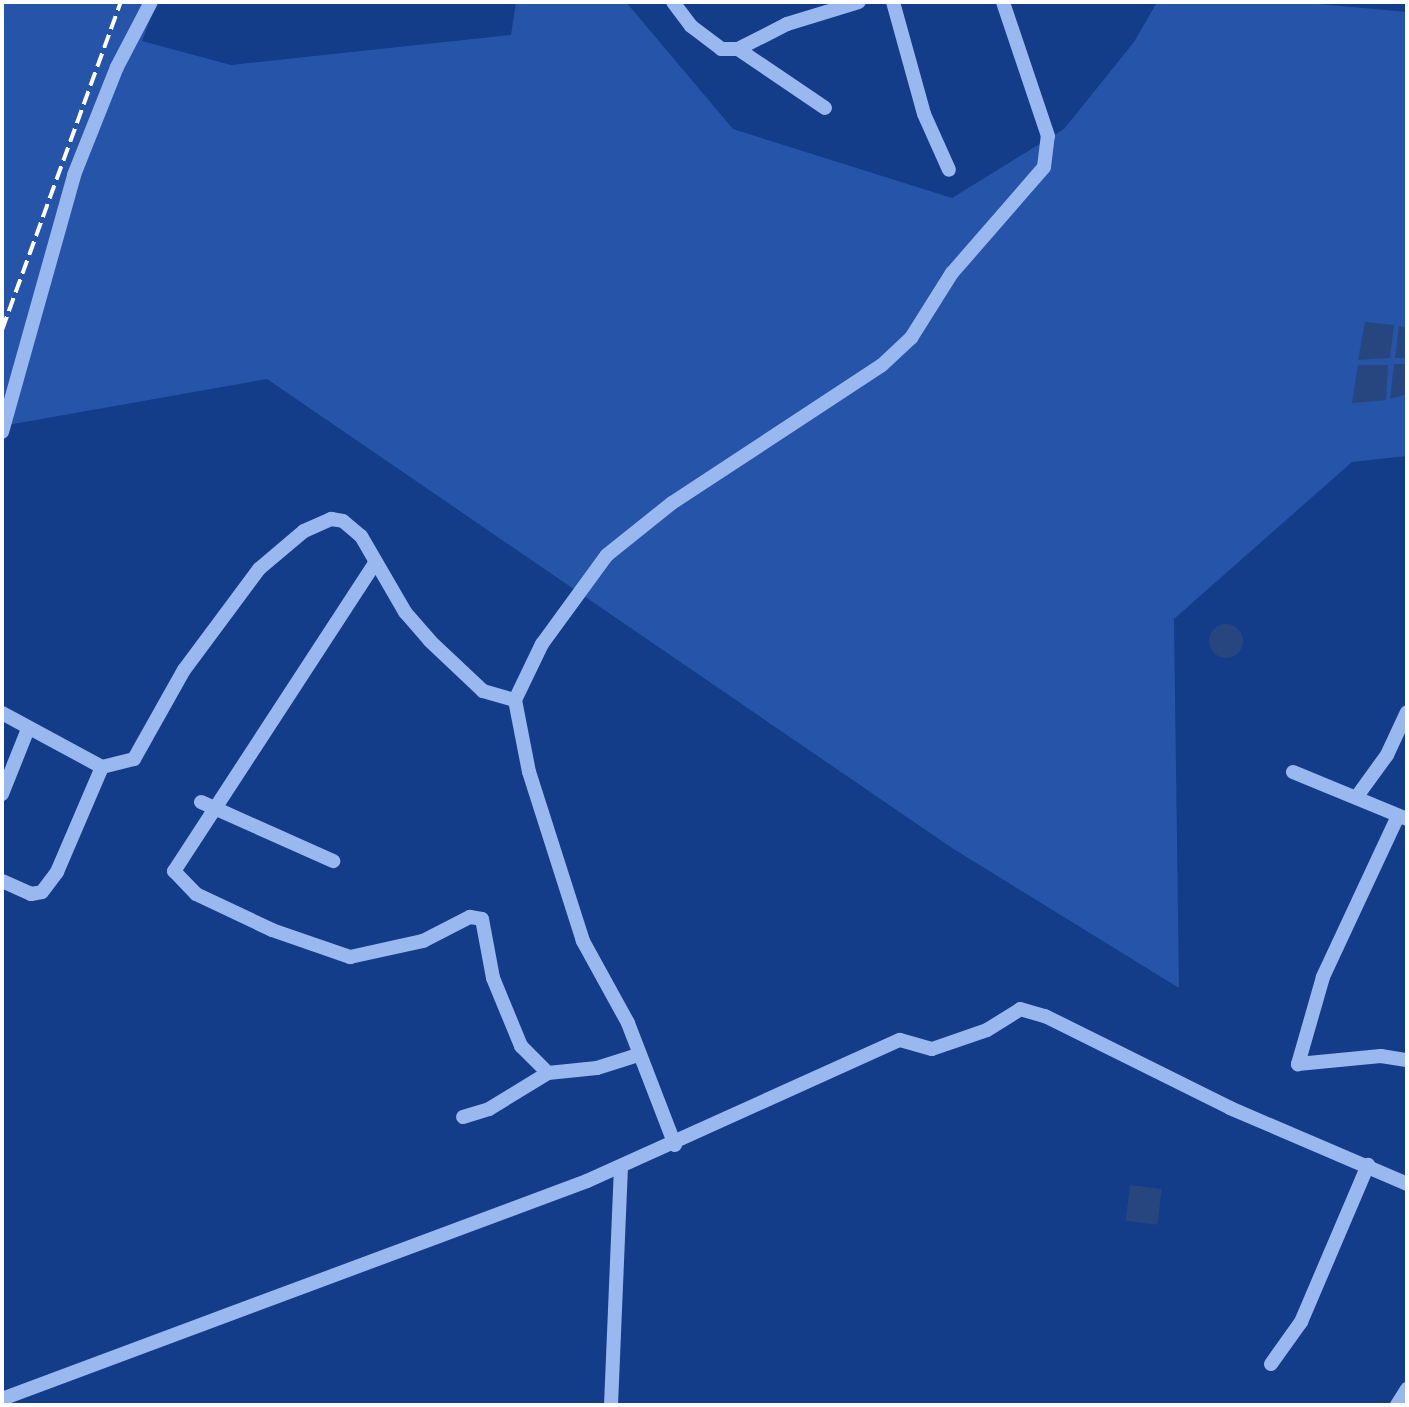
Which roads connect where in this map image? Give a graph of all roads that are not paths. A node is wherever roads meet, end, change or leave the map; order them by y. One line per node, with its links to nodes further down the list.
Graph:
1 (151, 2): 9 (street)
2 (673, 2): 6 (street)
3 (859, 2): 6 (street)
4 (893, 2): 8 (street)
5 (1003, 2): 11 (street)
6 (738, 49): 7 (street)
7 (825, 108)
8 (949, 170)
9 (2, 432)
10 (375, 563): 11 (street); 15 (street); 19 (street)
11 (515, 700): 23 (street)
12 (1407, 712): 18 (street)
13 (2, 713): 14 (street)
14 (28, 729): 15 (street); 17 (street)
15 (102, 767): 22 (street)
16 (1293, 772): 18 (street)
17 (2, 794)
18 (1358, 795): 20 (street)
19 (208, 804): 21 (street); 25 (street)
20 (1402, 818): 24 (street)
21 (333, 861)
22 (2, 881)
23 (638, 1055): 25 (street); 27 (street)
24 (1407, 1060)
25 (548, 1073): 26 (street)
26 (463, 1117)
27 (675, 1145): 28 (street); 29 (street)
28 (1368, 1165): 30 (street); 31 (street)
29 (621, 1167): 33 (street); 34 (street)
30 (1407, 1184)
31 (1271, 1364)
32 (1407, 1389): 35 (street)
33 (2, 1399)
34 (611, 1405)
35 (1397, 1405)

